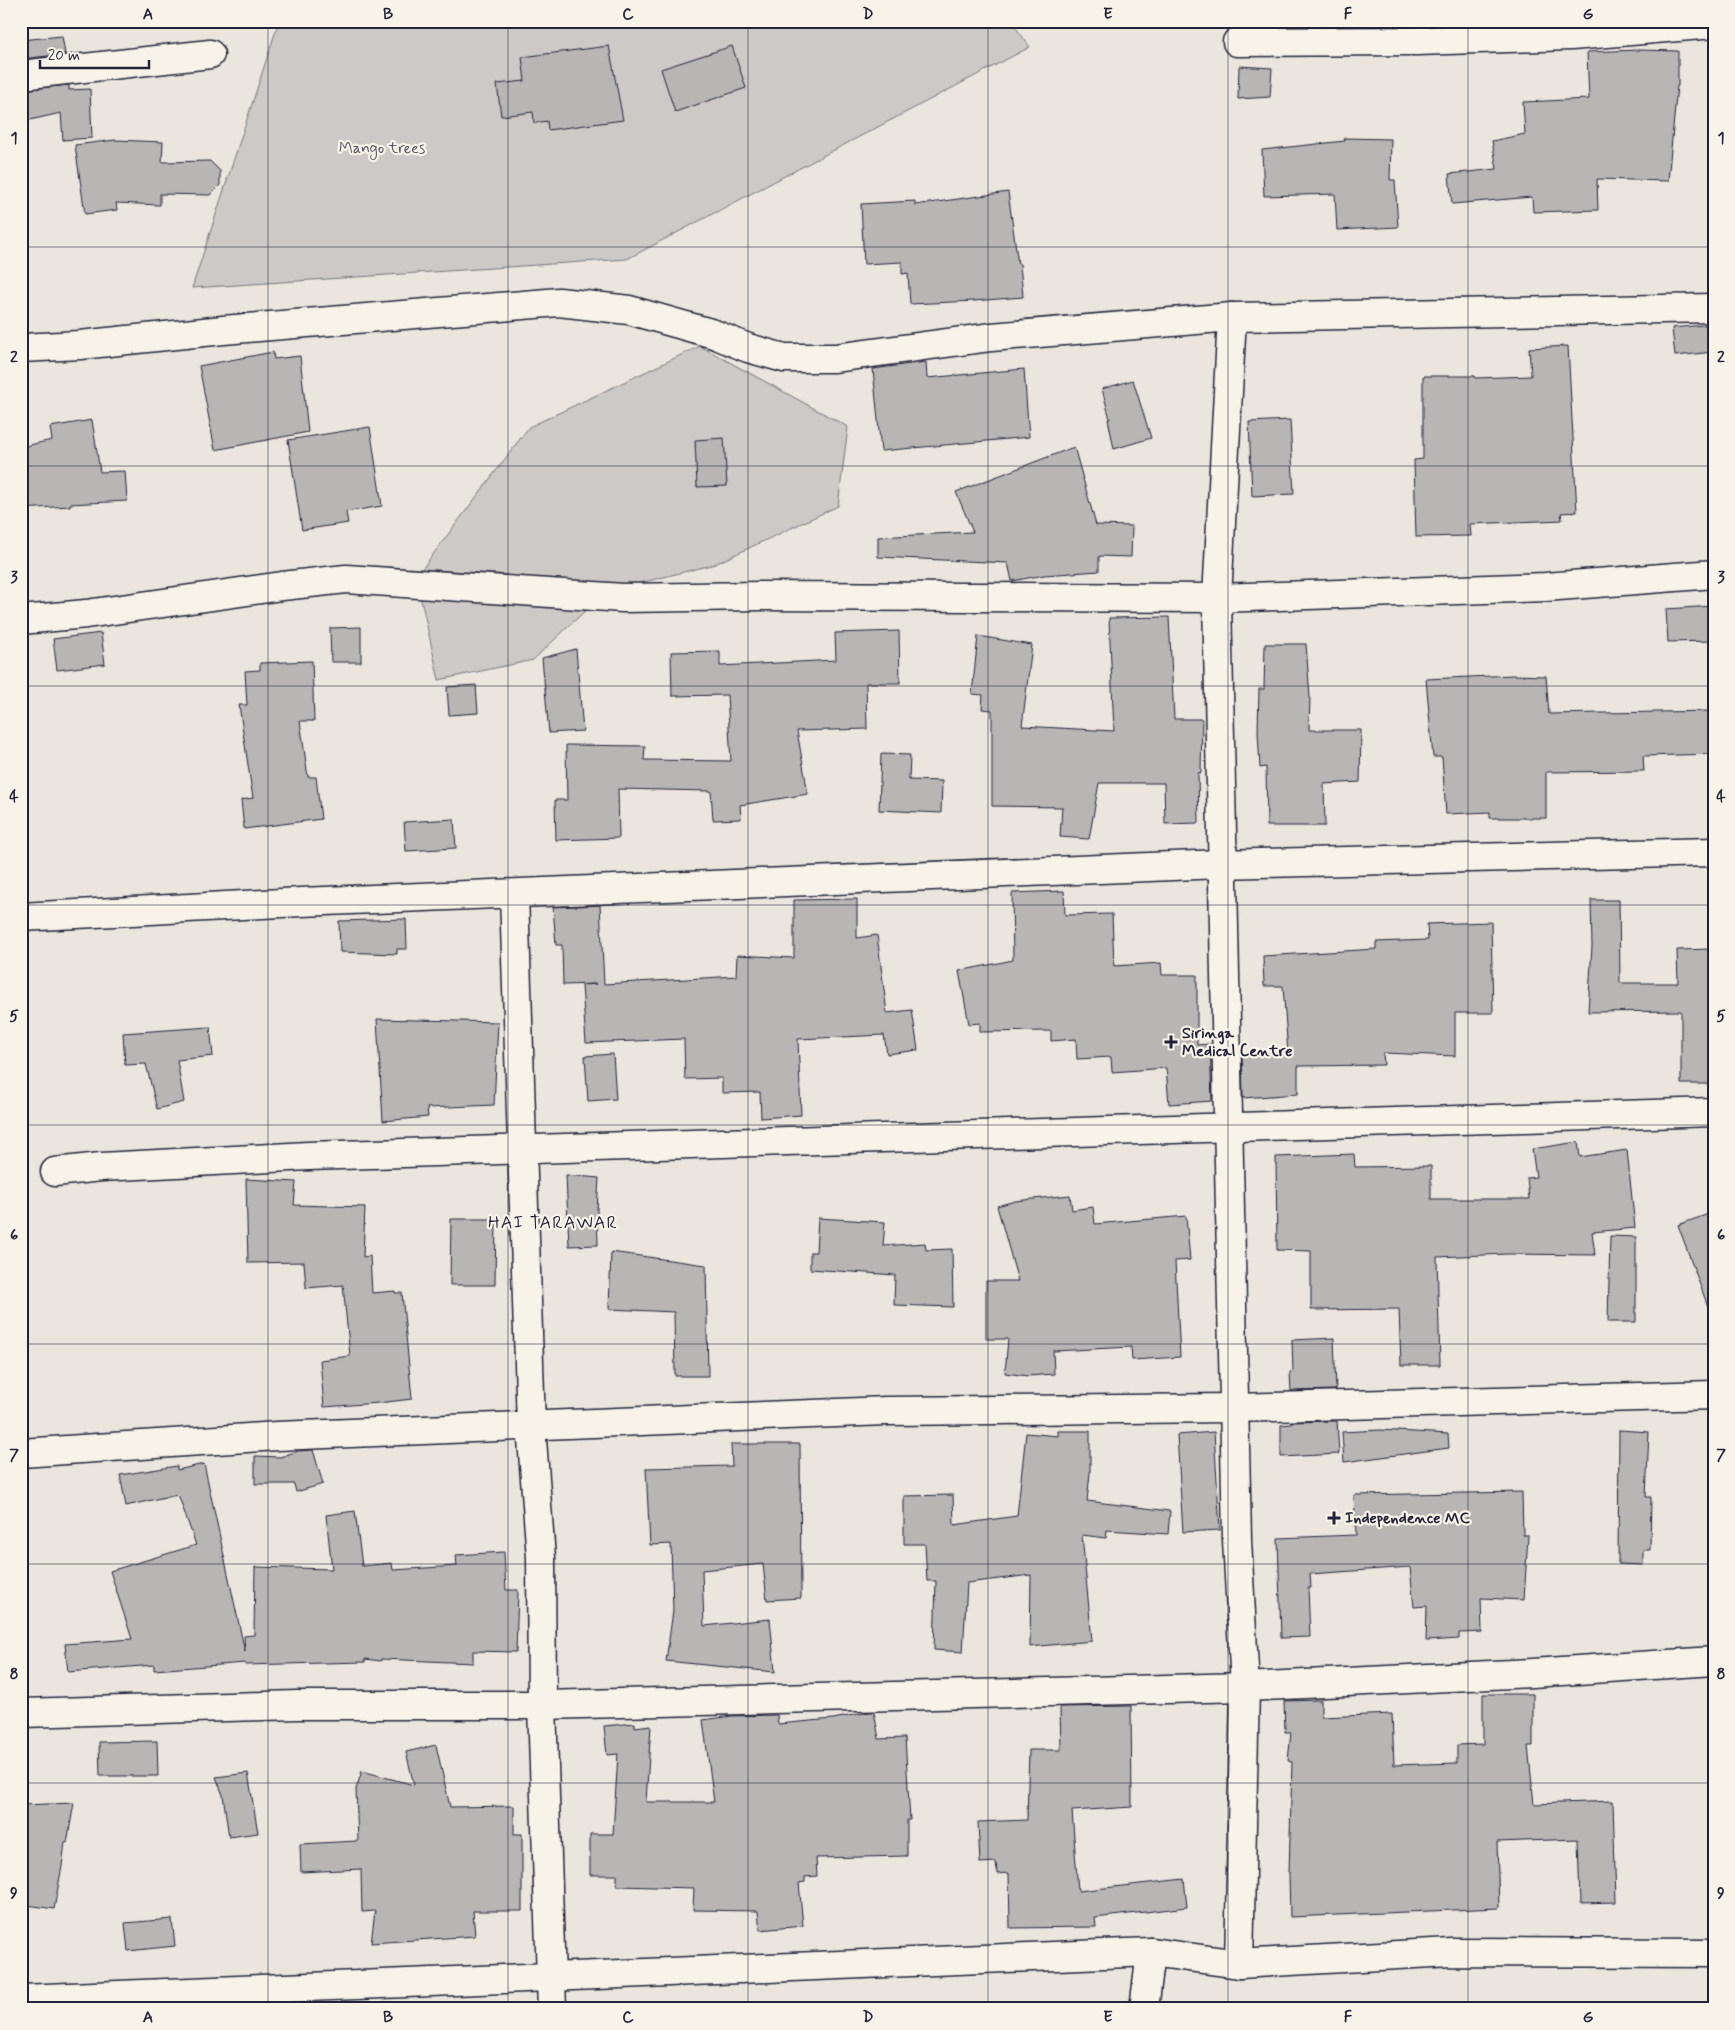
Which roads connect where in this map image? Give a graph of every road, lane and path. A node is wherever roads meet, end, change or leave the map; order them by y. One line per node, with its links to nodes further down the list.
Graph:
1 (1714, 24): 2 (street)
2 (1237, 42)
3 (210, 54): 4 (street)
4 (21, 75)
5 (1714, 308): 6 (street)
6 (1232, 317): 7 (street); 9 (street)
7 (21, 348)
8 (1714, 574): 9 (street)
9 (1217, 598): 10 (street); 12 (street)
10 (21, 620)
11 (1714, 852): 12 (street)
12 (1221, 864): 13 (street); 16 (street)
13 (514, 894): 14 (street); 17 (street)
14 (21, 917)
15 (1714, 1112): 16 (street)
16 (1227, 1127): 17 (street); 20 (street)
17 (522, 1149): 18 (street); 21 (street)
18 (55, 1172)
19 (1714, 1395): 20 (street)
20 (1234, 1408): 21 (street); 24 (street)
21 (531, 1426): 22 (street); 25 (street)
22 (21, 1453)
23 (1714, 1661): 24 (street)
24 (1246, 1687): 25 (street); 29 (street)
25 (542, 1705): 26 (street); 30 (street)
26 (21, 1713)
27 (1151, 1952): 29 (street); 30 (street); 33 (street)
28 (1714, 1953): 29 (street)
29 (1239, 1964)
30 (552, 1978): 31 (street); 32 (street)
31 (21, 1999)
32 (552, 2009)
33 (1144, 2009)

